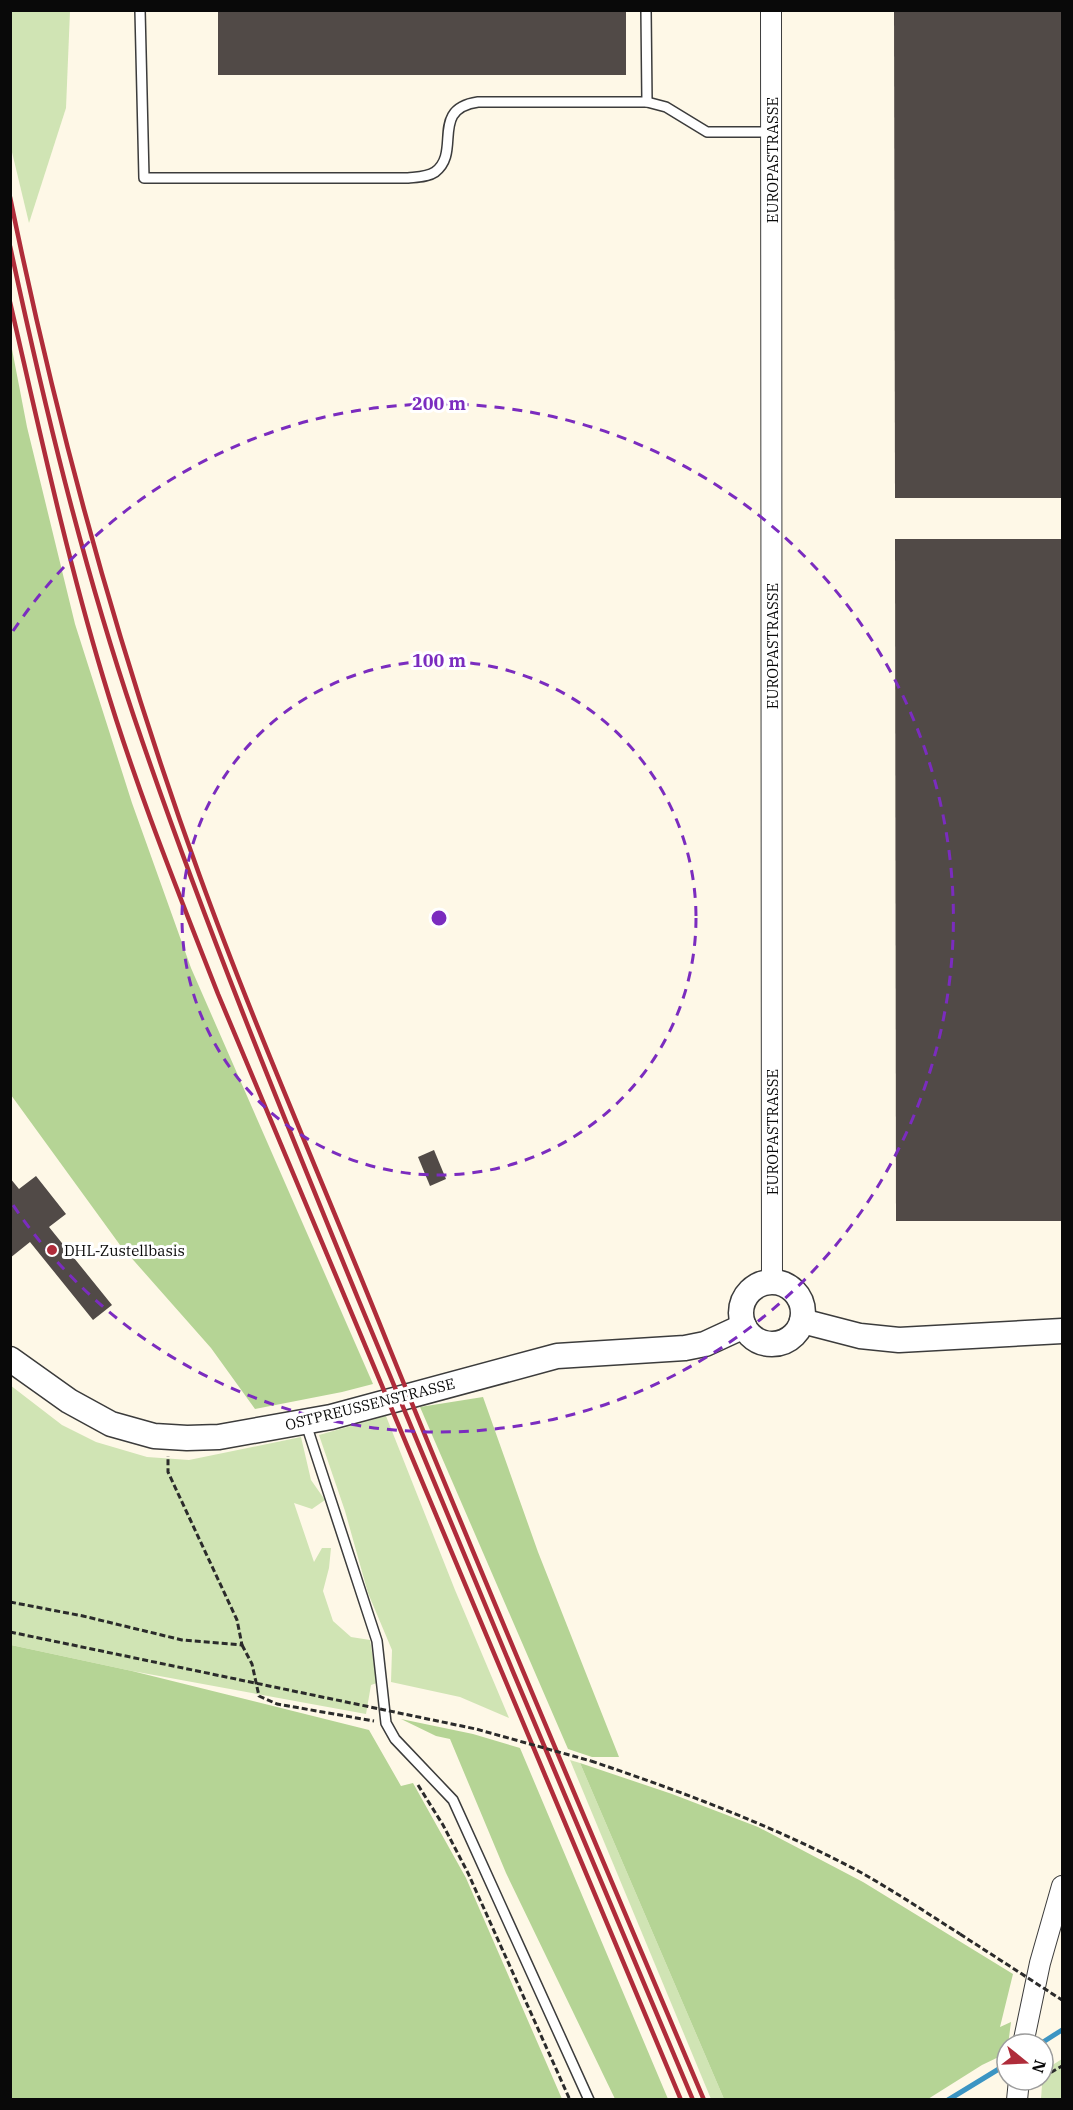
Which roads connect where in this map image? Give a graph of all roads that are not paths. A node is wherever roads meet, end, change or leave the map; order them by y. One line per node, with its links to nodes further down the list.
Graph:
1 (140, 10): 4 (lane)
2 (646, 10): 4 (lane)
3 (771, 10): 5 (street, EUROPASTRASSE)
4 (647, 102): 5 (lane)
5 (772, 132): 6 (street, EUROPASTRASSE)
6 (772, 1282): 7 (street); 8 (street)
7 (802, 1321): 8 (street); 9 (street)
8 (744, 1326): 11 (street, OSTPREUSSENSTRASSE)
9 (1062, 1331)
10 (10, 1359): 11 (street, OSTPREUSSENSTRASSE)
11 (305, 1422): 14 (lane)
12 (1062, 1886): 13 (street)
13 (1025, 2032)
14 (589, 2100)

